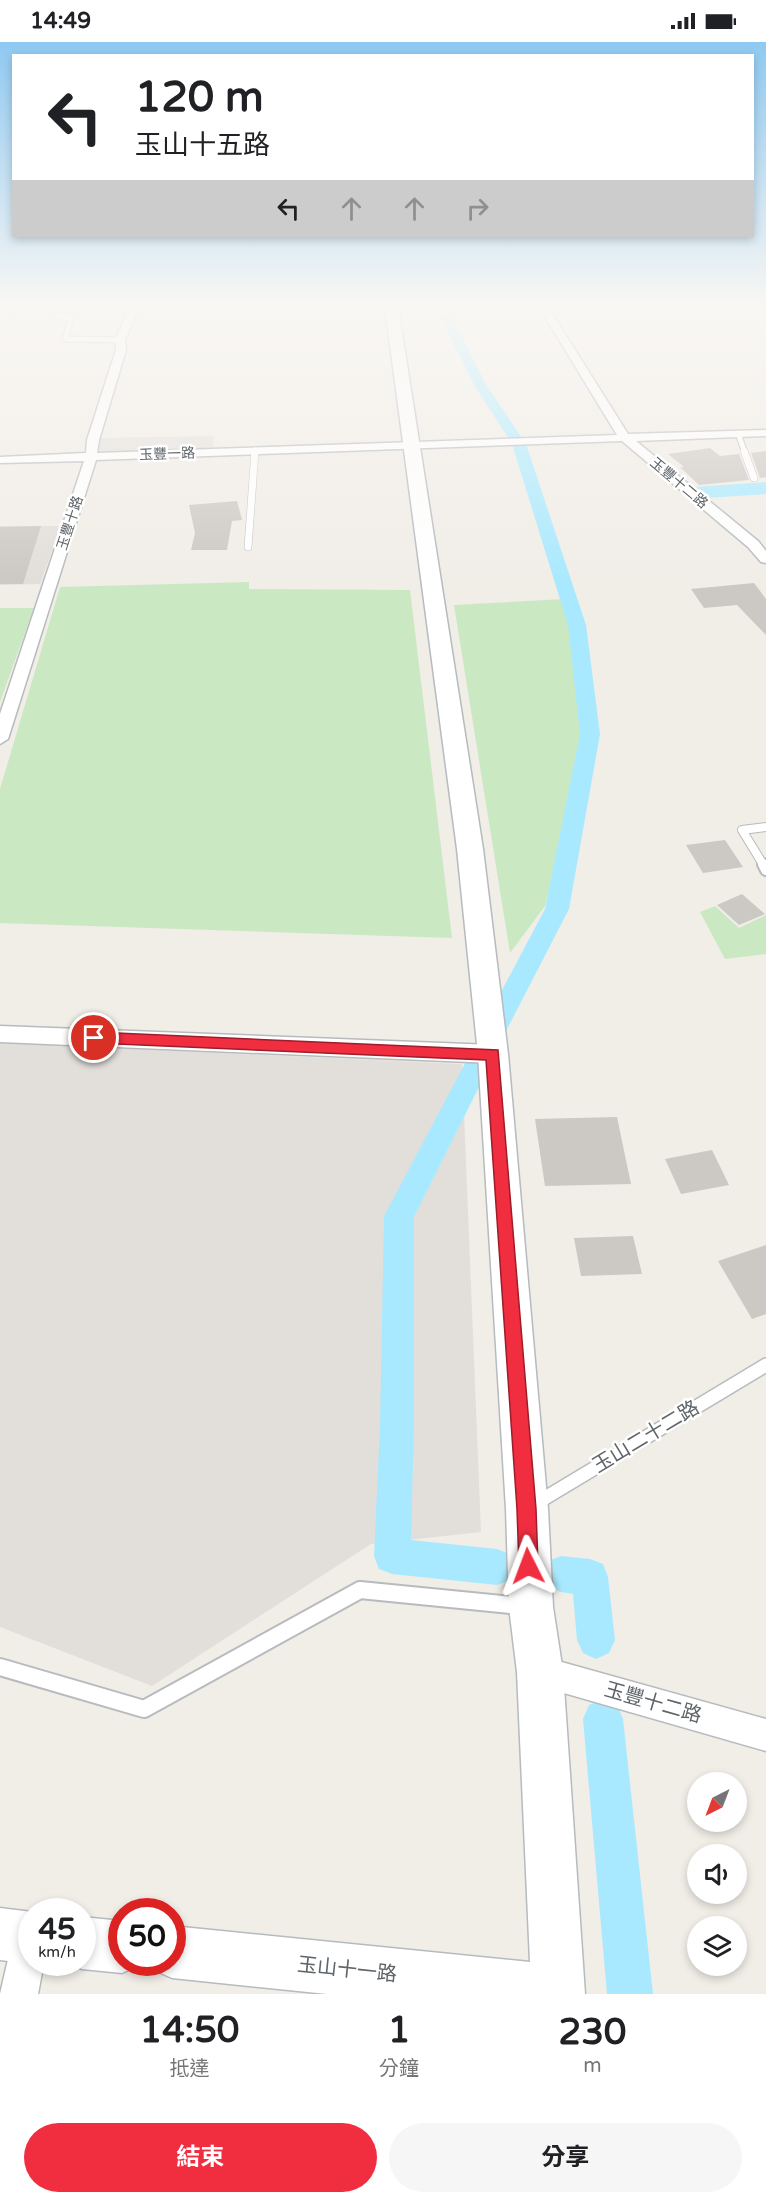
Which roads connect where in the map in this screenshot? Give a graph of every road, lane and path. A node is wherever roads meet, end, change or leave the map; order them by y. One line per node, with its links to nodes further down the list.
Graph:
1 (107, 398): 9 (street, 玉豐十路)
2 (404, 398): 7 (main road)
3 (600, 398): 6 (street, 玉豐十二路)
4 (766, 433): 5 (street, 玉豐一路)
5 (738, 434): 6 (street, 玉豐一路); 11 (lane)
6 (624, 437): 7 (street, 玉豐一路); 13 (street, 玉豐十二路)
7 (411, 446): 8 (street, 玉豐一路); 18 (main road)
8 (255, 451): 9 (street, 玉豐一路); 12 (lane)
9 (91, 457): 10 (street, 玉豐一路); 14 (street, 玉豐十路)
10 (0, 460)
11 (754, 478)
12 (248, 547)
13 (766, 559)
14 (0, 739)
15 (766, 827): 16 (lane)
16 (766, 870)
17 (0, 1034): 18 (street)
18 (493, 1054): 20 (main road)
19 (766, 1365): 20 (lane, 玉山二十二路)
20 (526, 1509): 21 (main road)
21 (531, 1607): 22 (lane); 23 (main road)
22 (0, 1667)
23 (540, 1672): 24 (street, 玉豐十二路); 29 (main road)
24 (766, 1735)
25 (0, 1934): 26 (main road)
26 (18, 1936)
27 (186, 1953): 29 (main road, 玉山十一路)
28 (24, 1976): 30 (street)
29 (557, 1992)
30 (20, 1994)

